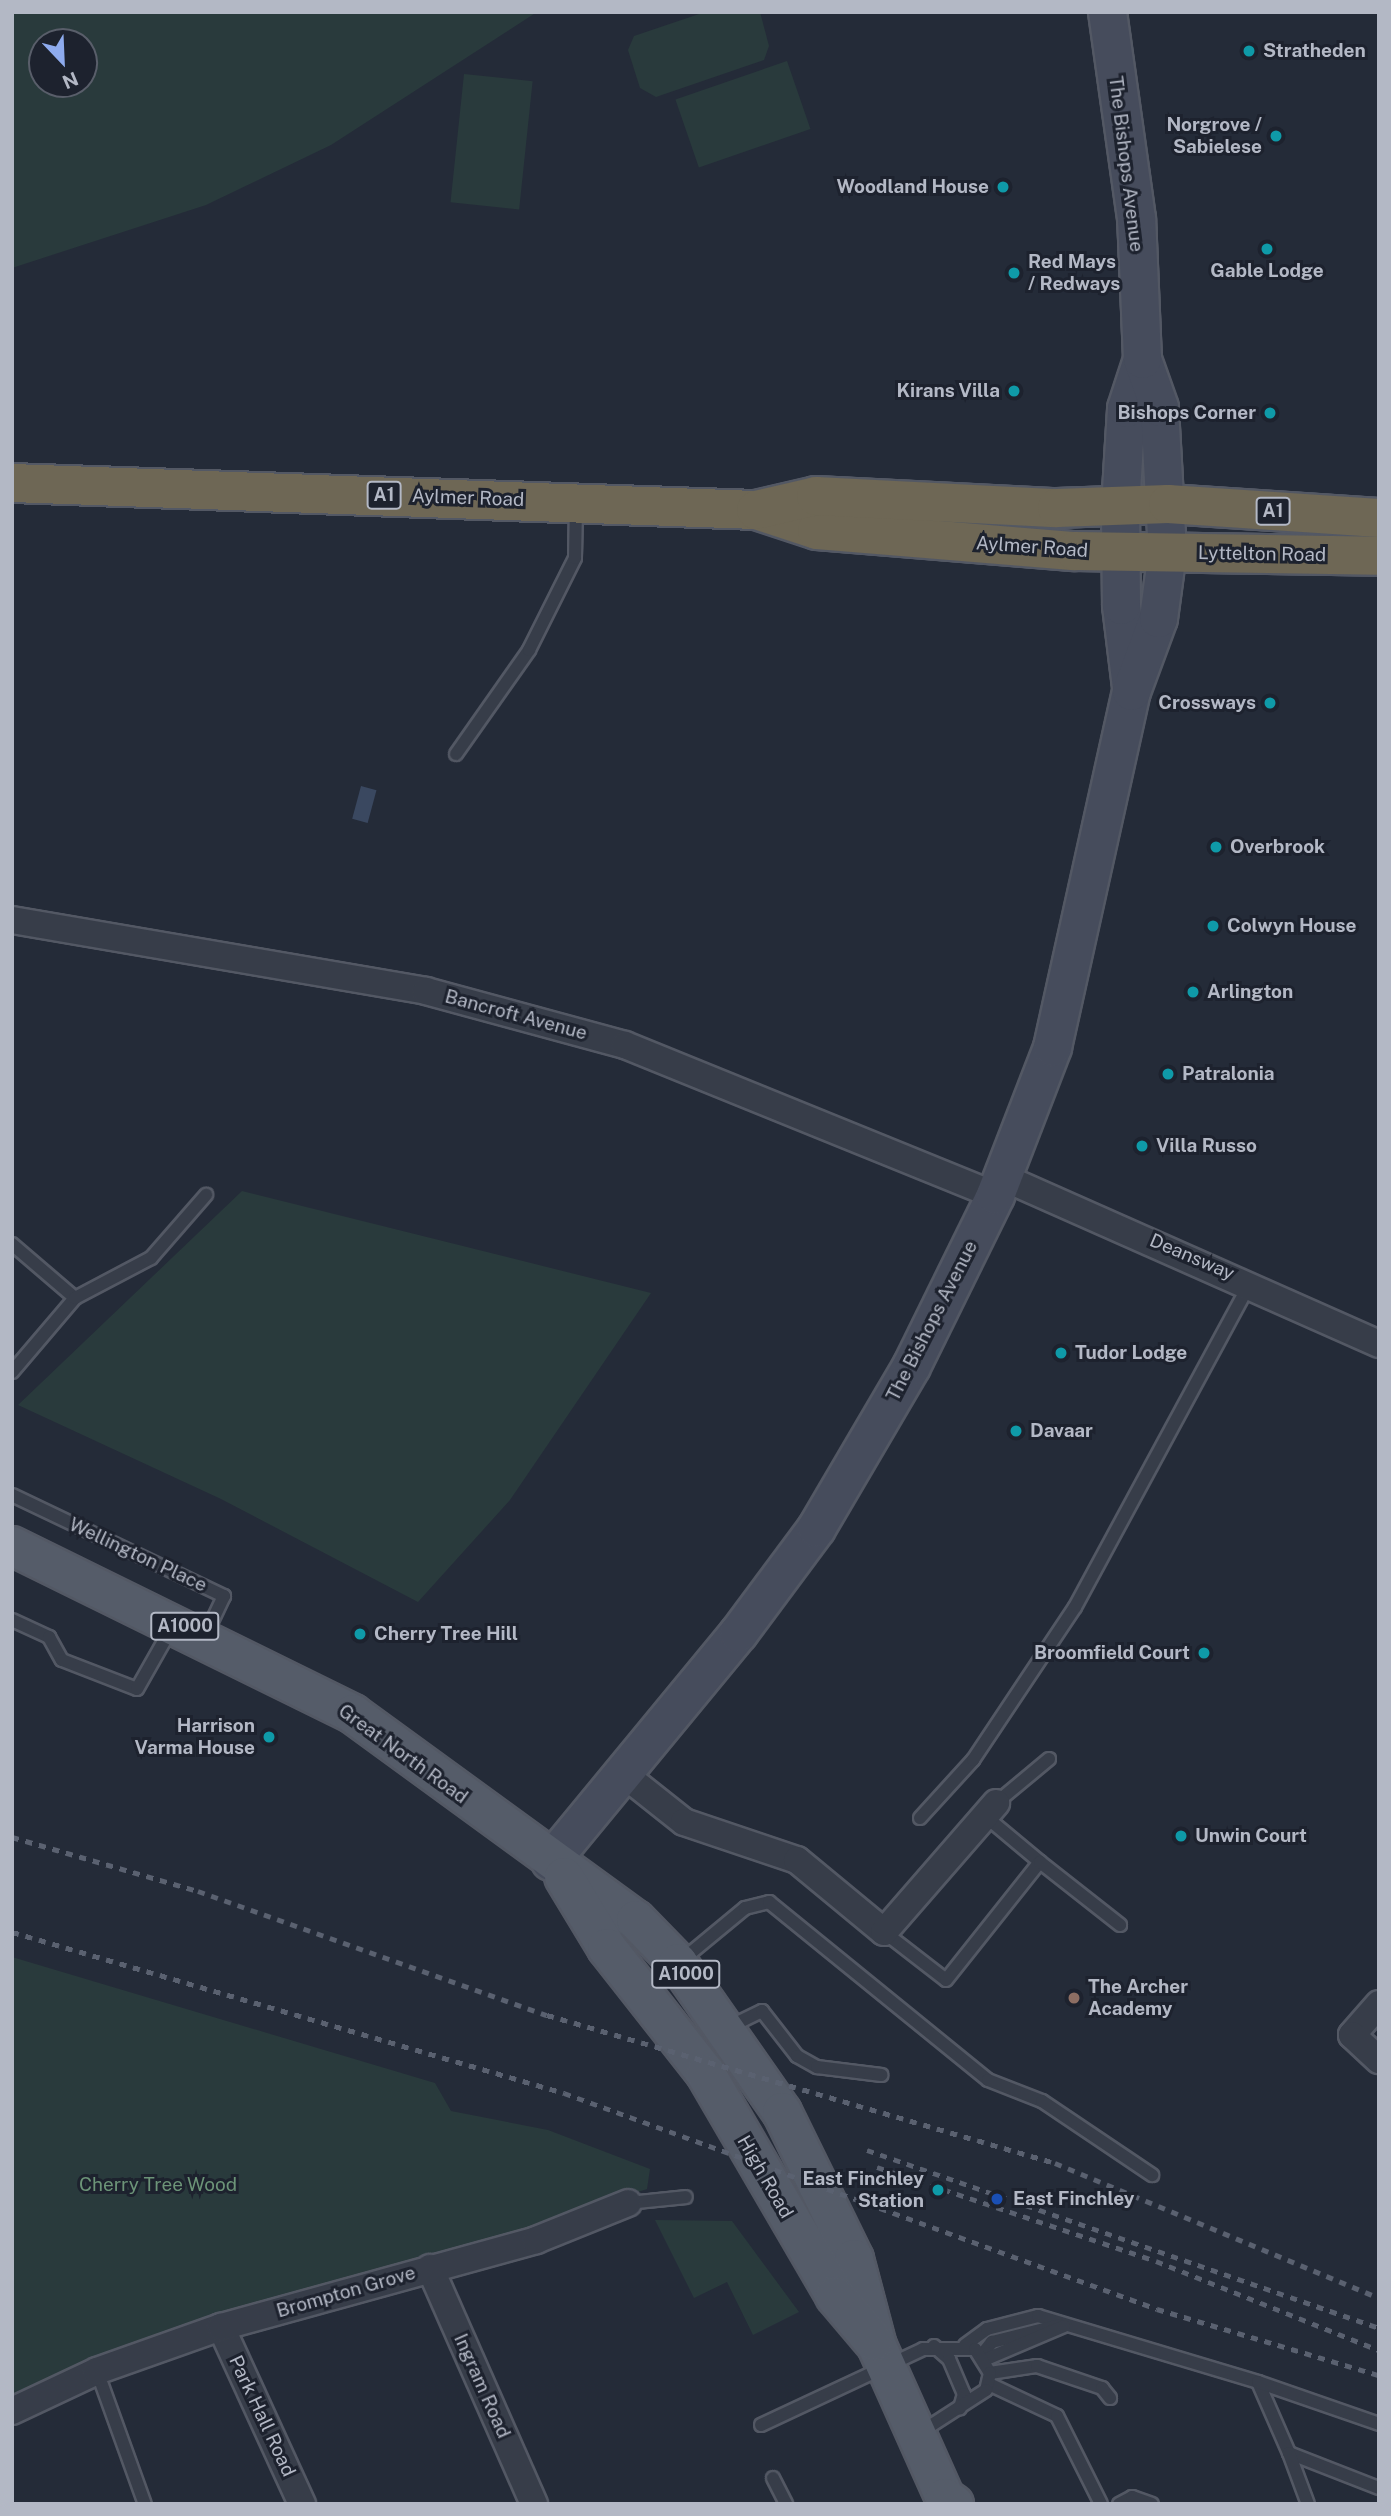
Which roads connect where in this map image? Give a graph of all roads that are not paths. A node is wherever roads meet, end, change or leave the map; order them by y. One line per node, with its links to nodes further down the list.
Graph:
1 (1107, 12): 2 (street, The Bishops Avenue)
2 (1142, 359): 5 (street, The Bishops Avenue); 5 (street, The Bishops Avenue)
3 (12, 483): 4 (highway, Aylmer Road / A1)
4 (576, 503): 6 (highway, Aylmer Road / A1); 10 (lane)
5 (1144, 505): 6 (highway, Aylmer Road / A1); 7 (highway, A1); 8 (street, The Bishops Avenue); 8 (street, The Bishops Avenue)
6 (756, 510): 8 (highway, Aylmer Road / A1)
7 (1379, 518)
8 (1144, 552): 9 (highway, Lyttelton Road / A1); 12 (street, The Bishops Avenue)
9 (1379, 556)
10 (456, 754)
11 (12, 920): 12 (street, Bancroft Avenue)
12 (999, 1186): 15 (street, Deansway); 24 (street, The Bishops Avenue)
13 (206, 1195): 16 (lane)
14 (12, 1244): 16 (lane)
15 (1251, 1282): 17 (street, Deansway); 26 (lane)
16 (75, 1298): 18 (lane)
17 (1379, 1344)
18 (12, 1372)
19 (12, 1495): 22 (lane, Wellington Place)
20 (12, 1546): 22 (main road, Great North Road / A1000)
21 (12, 1620): 22 (lane)
22 (190, 1629): 28 (main road, Great North Road / A1000)
23 (1049, 1759): 25 (lane)
24 (621, 1772): 28 (street, The Bishops Avenue); 30 (street)
25 (991, 1810): 27 (lane); 30 (street)
26 (920, 1818)
27 (1040, 1862): 29 (lane); 30 (lane)
28 (554, 1864): 31 (main road, Great North Road / A1000); 35 (main road, Great North Road / A1000)
29 (1120, 1925)
30 (884, 1932)
31 (678, 1963): 33 (main road, Great North Road / A1000); 38 (lane)
32 (1379, 2004): 34 (street)
33 (727, 2029): 36 (lane); 37 (main road, Great North Road / A1000)
34 (1379, 2060)
35 (706, 2074): 46 (main road, High Road / A1000)
36 (882, 2075)
37 (782, 2112): 46 (main road, High Road / A1000)
38 (1152, 2175)
39 (686, 2197): 40 (lane, Brompton Grove)
40 (628, 2203): 41 (street, Brompton Grove)
41 (430, 2268): 43 (street, Brompton Grove); 63 (street, Ingram Road)
42 (1067, 2324): 44 (lane); 47 (lane); 50 (lane)
43 (221, 2327): 48 (street, Brompton Grove); 62 (street, Park Hall Road)
44 (965, 2345): 45 (lane); 47 (lane)
45 (928, 2347): 46 (lane); 52 (lane)
46 (881, 2355): 55 (lane); 56 (main road, High Road / A1000)
47 (983, 2358): 49 (lane)
48 (97, 2371): 53 (street, Brompton Grove); 61 (lane)
49 (989, 2379): 51 (lane); 52 (lane); 65 (lane)
50 (1258, 2382): 54 (lane); 57 (lane)
51 (1110, 2398)
52 (960, 2409): 56 (lane)
53 (12, 2411)
54 (1379, 2424)
55 (761, 2425)
56 (916, 2435): 60 (main road, High Road / A1000)
57 (1289, 2453): 59 (lane); 68 (lane)
58 (773, 2478): 64 (lane)
59 (1379, 2488)
60 (947, 2502)
61 (145, 2504)
62 (302, 2504)
63 (534, 2504)
64 (786, 2504)
65 (1101, 2504)
66 (1119, 2504): 67 (lane)
67 (1152, 2504)
68 (1308, 2504)

